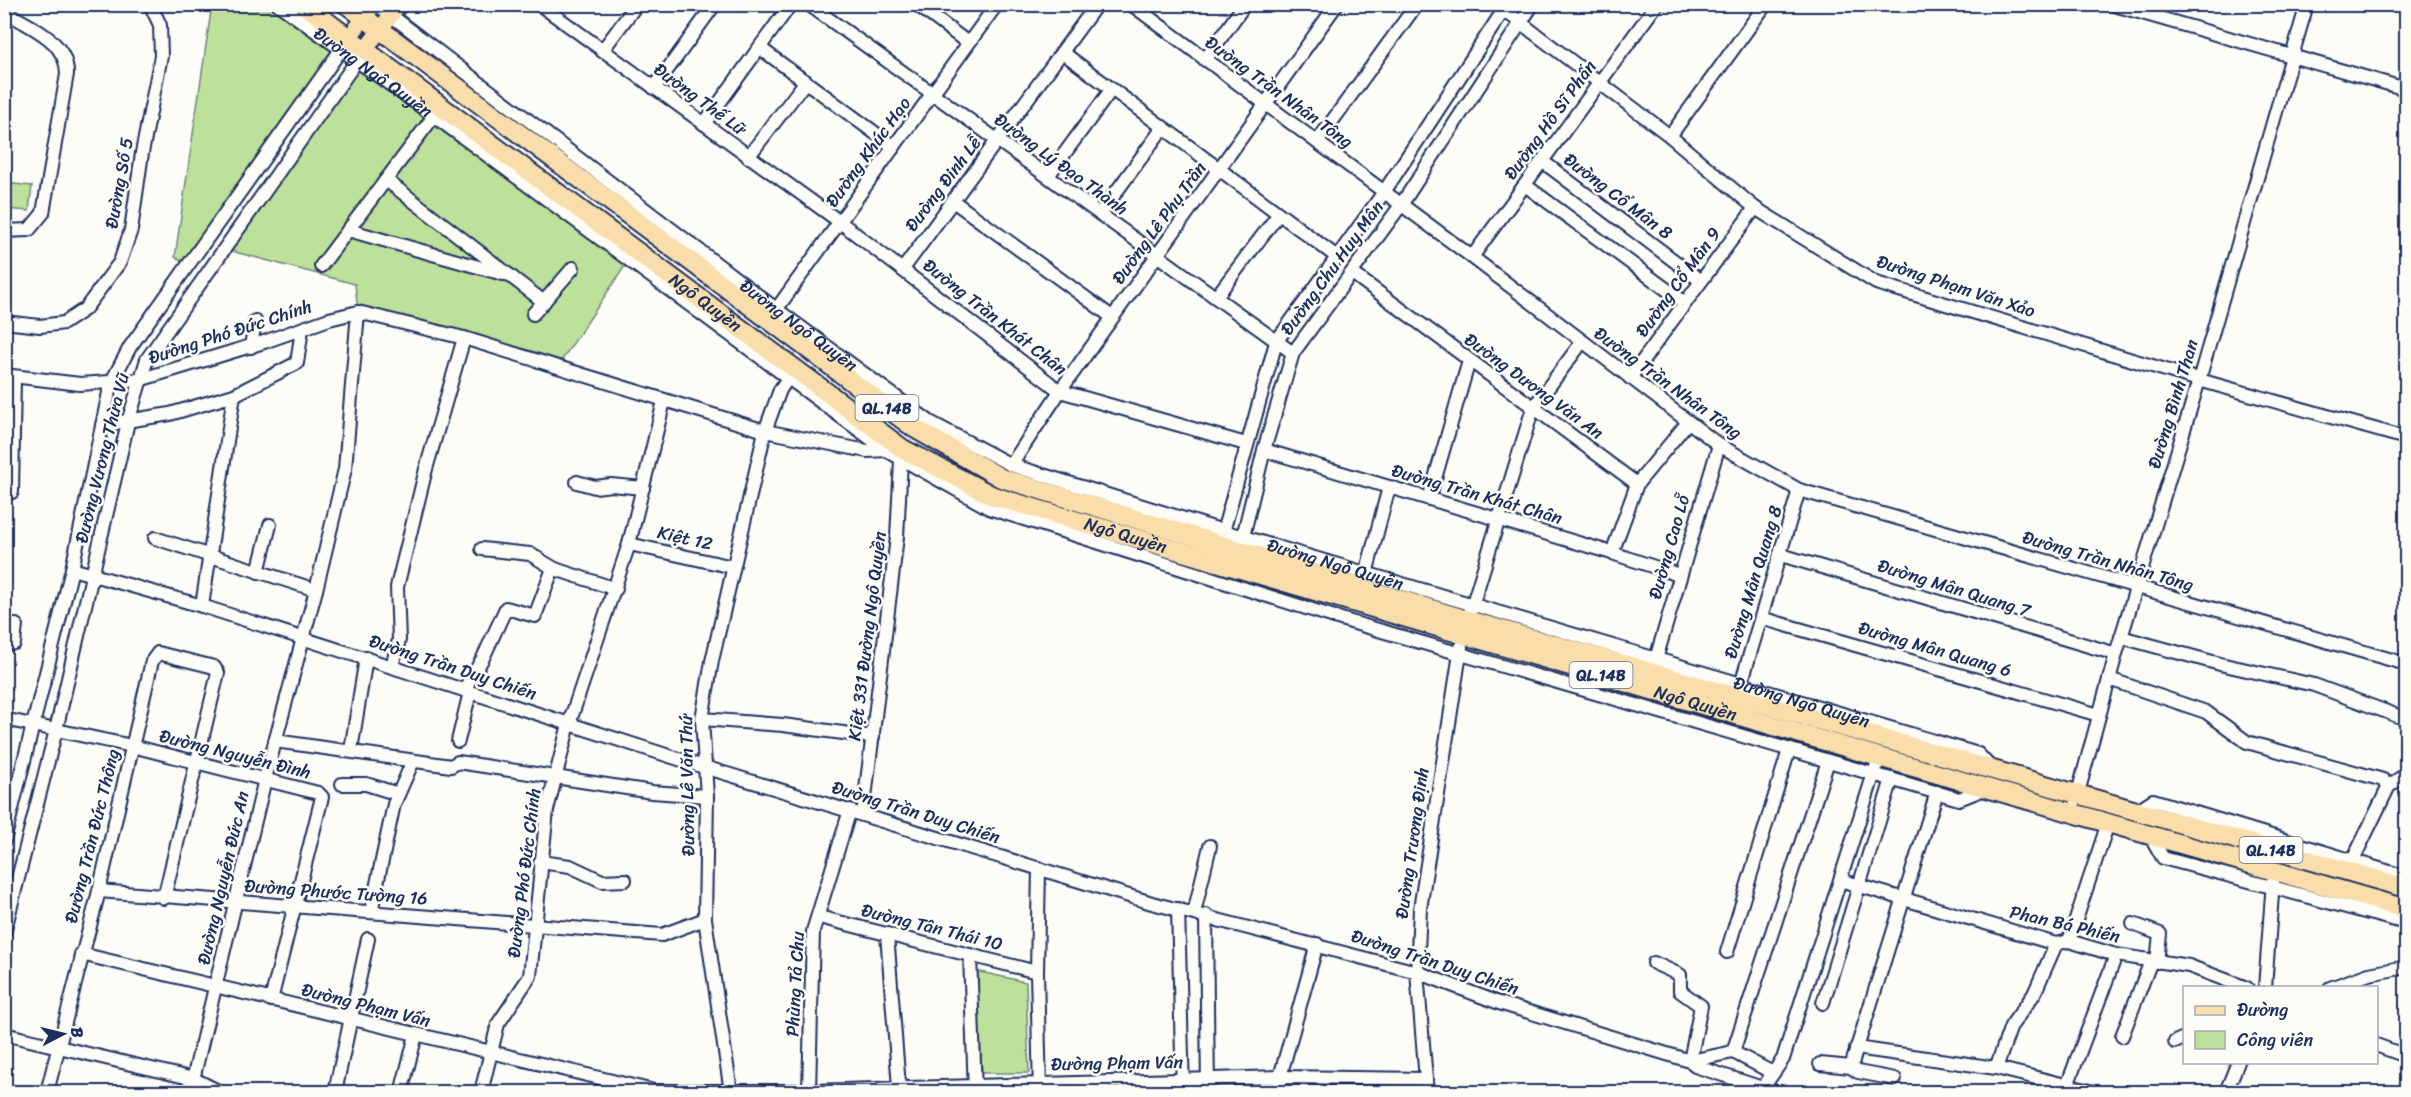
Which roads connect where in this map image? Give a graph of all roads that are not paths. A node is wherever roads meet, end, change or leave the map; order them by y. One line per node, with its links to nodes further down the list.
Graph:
1 (150, 4): 82 (street, Đường Số 5)
2 (278, 4): 29 (street, Đường Ngô Quyền)
3 (303, 4): 29 (highway, Ngô Quyền / QL.14B)
4 (346, 4): 23 (highway, Ngô Quyền / QL.14B)
5 (539, 4): 31 (street, Đường Thế Lữ)
6 (620, 4): 24 (street)
7 (791, 4): 30 (street)
8 (808, 4): 41 (street, Đường Lý Đạo Thành)
9 (916, 4): 28 (street)
10 (997, 4): 28 (street, Đường Khúc Hạo)
11 (1097, 4): 32 (street, Đường Đinh Lễ)
12 (1131, 4): 35 (street, Đường Trần Nhân Tông)
13 (1245, 4): 35 (street)
14 (1337, 4): 42 (street, Đường Lê Phụ Trần)
15 (1417, 4): 48 (street)
16 (1533, 4): 27 (street, Đường Chu Huy Mân)
17 (1657, 4): 37 (street, Đường Hồ Sĩ Phấn)
18 (1766, 4): 46 (street)
19 (2111, 4): 34 (street)
20 (2307, 4): 34 (street, Đường Bình Than)
21 (709, 6): 38 (street)
22 (1503, 7): 27 (street, Đường Phạm Văn Xảo); 56 (street, Đường Chu Huy Mân)
23 (372, 9): 26 (highway, Ngô Quyền / QL.14B); 29 (main road)
24 (634, 9): 31 (street)
25 (4, 11): 64 (street)
26 (390, 17): 33 (main road); 79 (highway, Ngô Quyền / QL.14B)
27 (1520, 23): 37 (street, Đường Phạm Văn Xảo); 58 (street, Đường Chu Huy Mân)
28 (968, 43): 41 (street, Đường Khúc Hạo)
29 (345, 44): 33 (highway, Ngô Quyền / QL.14B); 95 (street, Đường Vương Thừa Vũ)
30 (760, 48): 36 (street); 44 (street)
31 (602, 51): 38 (street, Đường Thế Lữ)
32 (1062, 52): 40 (street); 47 (street, Đường Đinh Lễ)
33 (361, 56): 43 (street, Đường Ngô Quyền); 93 (street, Đường Vương Thừa Vũ); 109 (highway, Ngô Quyền / QL.14B)
34 (2292, 57): 39 (street); 94 (street, Đường Bình Than)
35 (1205, 60): 42 (street, Đường Trần Nhân Tông)
36 (806, 81): 49 (street); 50 (street)
37 (1600, 82): 46 (street, Đường Phạm Văn Xảo); 51 (street, Đường Hồ Sĩ Phấn)
38 (654, 88): 44 (street, Đường Thế Lữ)
39 (2406, 88)
40 (1111, 90): 45 (street); 53 (street)
41 (933, 93): 47 (street, Đường Lý Đạo Thành); 49 (street, Đường Khúc Hạo)
42 (1267, 105): 48 (street, Đường Trần Nhân Tông); 52 (street, Đường Lê Phụ Trần)
43 (434, 116): 54 (street); 91 (street, Đường Ngô Quyền)
44 (704, 124): 50 (street, Đường Thế Lữ)
45 (1162, 129): 52 (street); 60 (street)
46 (1670, 136): 59 (street, Đường Phạm Văn Xảo)
47 (998, 140): 53 (street, Đường Lý Đạo Thành); 57 (street, Đường Đinh Lễ)
48 (1317, 142): 56 (street, Đường Trần Nhân Tông)
49 (894, 147): 62 (street, Đường Khúc Hạo)
50 (748, 157): 62 (street, Đường Thế Lữ)
51 (1542, 161): 55 (street, Đường Hồ Sĩ Phấn); 73 (street, Đường Cổ Mân 8)
52 (1219, 171): 61 (street); 65 (street, Đường Lê Phụ Trần)
53 (1048, 176): 60 (street, Đường Lý Đạo Thành)
54 (386, 180): 63 (street); 72 (street)
55 (1525, 185): 67 (street, Đường Hồ Sĩ Phấn); 76 (street)
56 (1384, 192): 58 (street, Đường Trần Nhân Tông); 66 (street, Đường Chu Huy Mân)
57 (953, 201): 70 (street, Đường Đinh Lễ); 80 (street)
58 (1401, 205): 67 (street, Đường Trần Nhân Tông); 71 (street, Đường Chu Huy Mân)
59 (1755, 208): 73 (street, Đường Cổ Mân 9); 94 (street, Đường Phạm Văn Xảo)
60 (1100, 214): 65 (street, Đường Lý Đạo Thành)
61 (1278, 215): 66 (street); 74 (street)
62 (840, 222): 70 (street, Đường Trần Khát Chân); 79 (street, Đường Khúc Hạo)
63 (348, 230): 68 (street); 72 (street)
64 (4, 231)
65 (1158, 257): 74 (street, Đường Lý Đạo Thành); 80 (street, Đường Lê Phụ Trần)
66 (1336, 257): 85 (street, Đường Chu Huy Mân)
67 (1472, 257): 86 (street, Đường Trần Nhân Tông)
68 (321, 266)
69 (573, 268): 75 (street)
70 (903, 268): 96 (street, Đường Trần Khát Chân)
71 (1352, 273): 88 (street, Đường Chu Huy Mân); 89 (street, Đường Dương Văn An)
72 (510, 276): 75 (street)
73 (1701, 281): 76 (street, Đường Cổ Mân 9)
74 (1216, 297): 85 (street, Đường Lý Đạo Thành)
75 (544, 302): 78 (street)
76 (1685, 303): 92 (street, Đường Cổ Mân 9)
77 (358, 312): 83 (street, Đường Phó Đức Chính); 84 (street, Đường Phó Đức Chính); 139 (street)
78 (533, 314)
79 (772, 315): 110 (street, Đường Ngô Quyền); 121 (highway, Ngô Quyền / QL.14B)
80 (1112, 317): 96 (street, Đường Lê Phụ Trần)
81 (255, 321): 87 (street)
82 (4, 322)
83 (302, 329): 87 (street, Đường Phó Đức Chính); 97 (street)
84 (464, 338): 98 (street, Đường Phó Đức Chính); 152 (street)
85 (1276, 342): 88 (street, Đường Lý Đạo Thành); 106 (street, Đường Chu Huy Mân)
86 (1582, 342): 92 (street, Đường Trần Nhân Tông); 99 (street, Đường Trương Định)
87 (251, 347): 93 (street, Đường Phó Đức Chính)
88 (1293, 353): 108 (street, Đường Chu Huy Mân)
89 (1469, 361): 99 (street, Đường Dương Văn An); 117 (street)
90 (9, 376): 95 (street, Đường Phó Đức Chính); 102 (street)
91 (788, 378): 104 (street, Đường Lê Văn Thứ); 109 (street, Đường Ngô Quyền)
92 (1630, 378): 101 (street, Đường Trần Nhân Tông)
93 (139, 380): 95 (street, Đường Phó Đức Chính); 100 (street, Đường Vương Thừa Vũ)
94 (2199, 380): 105 (street, Đường Phạm Văn Xảo); 137 (street, Đường Bình Than)
95 (111, 383): 103 (street, Đường Vương Thừa Vũ)
96 (1060, 391): 106 (street, Đường Trần Khát Chân); 110 (street, Đường Lê Phụ Trần)
97 (234, 395): 100 (street); 127 (street)
98 (664, 401): 104 (street, Đường Phó Đức Chính); 114 (street, Đường Phó Đức Chính)
99 (1533, 408): 112 (street, Đường Dương Văn An); 118 (street, Đường Trương Định)
100 (128, 422): 103 (street); 133 (street, Đường Vương Thừa Vũ)
101 (1688, 422): 107 (street, Đường Trần Nhân Tông); 112 (street)
102 (8, 425): 116 (street)
103 (102, 425): 129 (street, Đường Vương Thừa Vũ)
104 (765, 431): 109 (street, Đường Phó Đức Chính); 128 (street, Đường Lê Văn Thứ)
105 (2406, 438)
106 (1246, 444): 121 (street, Đường Chu Huy Mân)
107 (1719, 445): 115 (street, Đường Trần Nhân Tông); 135 (street, Đường Cao Lỗ)
108 (1264, 450): 113 (street, Đường Trần Khát Chân); 122 (street, Đường Chu Huy Mân)
109 (897, 454): 131 (highway, Ngô Quyền / QL.14B); 163 (street, Kiệt 331 Đường Ngô Quyền)
110 (1011, 465): 121 (street, Đường Ngô Quyền)
111 (577, 482): 114 (street)
112 (1637, 484): 125 (street)
113 (1389, 487): 117 (street, Đường Trần Khát Chân); 134 (street)
114 (643, 488): 123 (street, Đường Phó Đức Chính)
115 (1799, 490): 126 (street, Đường Mân Quang 8); 137 (street, Đường Trần Nhân Tông)
116 (12, 492)
117 (1429, 499): 118 (street, Đường Trần Khát Chân)
118 (1497, 519): 125 (street, Đường Trần Khát Chân); 142 (street, Đường Trương Định)
119 (270, 525): 132 (street)
120 (155, 538): 127 (street)
121 (1222, 538): 122 (highway, Ngô Quyền / QL.14B); 131 (street, Đường Chu Huy Mân)
122 (1241, 543): 134 (street, Đường Ngô Quyền); 136 (street, Đường Chu Huy Mân); 142 (highway, Ngô Quyền / QL.14B)
123 (629, 544): 128 (street, Kiệt 12); 138 (street, Đường Phó Đức Chính)
124 (482, 549): 130 (street)
125 (1612, 553): 135 (street, Đường Trần Khát Chân)
126 (1781, 555): 141 (street, Đường Mân Quang 8); 148 (street, Đường Mân Quang 7)
127 (211, 557): 132 (street); 140 (street)
128 (733, 567): 158 (street, Đường Lê Văn Thứ)
129 (72, 569): 133 (street, Đường Trần Duy Chiến); 160 (street, Đường Vương Thừa Vũ)
130 (555, 569): 138 (street); 155 (street)
131 (1213, 570): 136 (highway, Ngô Quyền / QL.14B)
132 (258, 572): 139 (street)
133 (93, 574): 140 (street, Đường Trần Duy Chiến); 162 (street, Đường Vương Thừa Vũ)
134 (1366, 574): 142 (street, Đường Ngô Quyền)
135 (1679, 575): 150 (street, Đường Cao Lỗ)
136 (1234, 577): 142 (highway, Ngô Quyền / QL.14B); 147 (street)
137 (2136, 588): 144 (street, Đường Bình Than); 151 (street, Đường Trần Nhân Tông)
138 (616, 589): 161 (street, Đường Phó Đức Chính)
139 (316, 590): 145 (street)
140 (202, 606): 145 (street, Đường Trần Duy Chiến)
141 (1761, 618): 154 (street, Đường Mân Quang 8); 156 (street, Đường Mân Quang 6)
142 (1468, 620): 147 (street, Đường Trương Định); 150 (street, Đường Ngô Quyền); 172 (highway, Ngô Quyền / QL.14B); 174 (highway, Ngô Quyền / QL.14B)
143 (16, 625): 146 (street)
144 (2121, 637): 148 (street, Đường Bình Than); 159 (street)
145 (303, 638): 149 (street, Đường Trần Duy Chiến); 164 (street, Đường Nguyễn Đức An)
146 (4, 645)
147 (1460, 653): 168 (street); 234 (street, Đường Trương Định)
148 (2116, 654): 153 (street, Đường Bình Than)
149 (366, 658): 152 (street, Đường Trần Duy Chiến); 167 (street)
150 (1656, 659): 154 (street, Đường Ngô Quyền)
151 (2406, 664)
152 (392, 666): 155 (street, Đường Trần Duy Chiến)
153 (2109, 680): 156 (street, Đường Bình Than); 180 (street)
154 (1741, 684): 174 (street, Đường Ngô Quyền)
155 (467, 691): 161 (street, Đường Trần Duy Chiến); 165 (street)
156 (2099, 715): 184 (street, Đường Bình Than)
157 (4, 719): 160 (street, Đường Nguyễn Đình)
158 (702, 719): 163 (street); 173 (street, Đường Lê Văn Thứ)
159 (2406, 719)
160 (32, 724): 162 (street, Đường Nguyễn Đình); 193 (street, Đường Vương Thừa Vũ)
161 (569, 724): 173 (street, Đường Trần Duy Chiến); 176 (street, Đường Phó Đức Chính)
162 (56, 730): 166 (street, Đường Nguyễn Đình); 220 (street, Đường Vương Thừa Vũ)
163 (873, 737): 189 (street, Kiệt 331 Đường Ngô Quyền)
164 (275, 741): 167 (street); 178 (street, Đường Nguyễn Đức An)
165 (458, 741)
166 (132, 746): 171 (street, Đường Nguyễn Đình); 171 (street, Đường Trần Đức Thông); 204 (street, Đường Trần Đức Thông)
167 (351, 750): 169 (street)
168 (1789, 750): 170 (street); 226 (street)
169 (413, 761): 176 (street); 183 (street)
170 (1828, 761): 172 (street); 249 (street)
171 (197, 763): 178 (street, Đường Nguyễn Đình); 205 (street)
172 (1876, 765): 177 (street); 181 (highway, Ngô Quyền / QL.14B); 191 (street)
173 (706, 768): 185 (street, Đường Lê Văn Thứ); 186 (street, Đường Trần Duy Chiến)
174 (1995, 771): 184 (highway, Đường Ngô Quyền / QL.14B)
175 (2406, 774): 180 (street)
176 (555, 778): 185 (street); 195 (street, Đường Phó Đức Chính)
177 (1892, 779): 182 (street); 192 (street)
178 (265, 780): 207 (street, Đường Nguyễn Đức An); 208 (street, Đường Nguyễn Đình)
179 (342, 784): 183 (street)
180 (2389, 786): 196 (street)
181 (1987, 788): 182 (street); 188 (highway, Ngô Quyền / QL.14B)
182 (1937, 792): 206 (street)
183 (398, 794): 211 (street)
184 (2078, 795): 187 (highway, Đường Ngô Quyền / QL.14B); 188 (street, Đường Bình Than)
185 (707, 796): 214 (street, Đường Lê Văn Thứ)
186 (850, 810): 189 (street, Đường Trần Duy Chiến); 213 (street, Phùng Tả Chu)
187 (2136, 811): 196 (street); 203 (highway, QL.14B)
188 (2073, 813): 190 (highway, QL.14B)
189 (863, 814): 197 (street, Đường Trần Duy Chiến)
190 (2108, 823): 199 (highway, QL.14B); 223 (street)
191 (1857, 827): 192 (street); 201 (street)
192 (1876, 835): 202 (street)
193 (4, 841)
194 (1210, 846): 212 (street)
195 (540, 862): 200 (street); 218 (street, Đường Phó Đức Chính)
196 (2352, 862): 198 (street)
197 (1039, 868): 209 (street, Đường Trần Duy Chiến); 233 (street)
198 (2406, 877)
199 (2273, 879): 210 (highway, QL.14B); 216 (street); 236 (street)
200 (625, 880)
201 (1840, 880): 202 (street, Phan Bá Phiến); 215 (street)
202 (1857, 885): 206 (street, Phan Bá Phiến); 219 (street)
203 (2406, 888)
204 (99, 891): 205 (street, Đường Phước Tường 16); 227 (street, Đường Trần Đức Thông)
205 (164, 898): 207 (street, Đường Phước Tường 16)
206 (1904, 898): 225 (street, Phan Bá Phiến); 247 (street)
207 (236, 903): 208 (street, Đường Phước Tường 16); 238 (street, Đường Nguyễn Đức An)
208 (295, 906): 211 (street, Đường Phước Tường 16); 239 (street, Đường Nguyễn Đình)
209 (1178, 909): 212 (street, Đường Trần Duy Chiến); 265 (street)
210 (2406, 909)
211 (371, 912): 218 (street, Đường Phước Tường 16)
212 (1200, 914): 224 (street, Đường Trần Duy Chiến); 258 (street)
213 (819, 916): 221 (street, Đường Tân Thái 10); 272 (street, Phùng Tả Chu)
214 (705, 919): 218 (street, Đường Phước Tường 16); 271 (street, Đường Lê Văn Thứ)
215 (1827, 922): 219 (street); 256 (street)
216 (2406, 923)
217 (2133, 924): 230 (street)
218 (535, 927): 248 (street, Đường Phó Đức Chính)
219 (1847, 928): 240 (street)
220 (4, 933)
221 (887, 934): 228 (street, Đường Tân Thái 10); 266 (street)
222 (368, 939): 241 (street)
223 (2069, 940): 225 (street, Phan Bá Phiến); 229 (street, Phan Bá Phiến)
224 (1317, 944): 234 (street, Đường Trần Duy Chiến); 257 (street)
225 (2056, 944): 255 (street)
226 (1727, 952)
227 (81, 954): 238 (street, Đường Phạm Vấn); 246 (street, Đường Trần Đức Thông)
228 (970, 955): 233 (street, Đường Tân Thái 10); 267 (street)
229 (2116, 955): 230 (street, Phan Bá Phiến); 263 (street)
230 (2154, 961): 235 (street, Phan Bá Phiến); 244 (street)
231 (1654, 963): 251 (street)
232 (2406, 967): 237 (street)
233 (1037, 972): 264 (street)
234 (1417, 972): 251 (street, Đường Trần Duy Chiến); 260 (street, Đường Trương Định)
235 (2243, 986)
236 (2265, 986)
237 (2333, 986)
238 (216, 987): 239 (street, Đường Phạm Vấn); 261 (street, Đường Nguyễn Đức An)
239 (271, 1000): 241 (street, Đường Phạm Vấn)
240 (1822, 1004)
241 (350, 1019): 243 (street, Đường Phạm Vấn); 276 (street)
242 (4, 1034): 246 (street)
243 (416, 1035): 248 (street, Đường Phạm Vấn); 277 (street)
244 (2122, 1036)
245 (2378, 1046): 250 (street)
246 (59, 1047): 261 (street); 273 (street, Đường Trần Đức Thông)
247 (1856, 1048): 254 (street); 255 (street)
248 (491, 1053): 270 (street, Đường Phạm Vấn); 278 (street, Đường Phó Đức Chính)
249 (1733, 1053): 251 (street, Đường Trần Duy Chiến); 256 (street)
250 (2406, 1056)
251 (1690, 1061): 269 (street)
252 (1820, 1064): 254 (street)
253 (2237, 1064): 286 (street)
254 (1851, 1067): 262 (street)
255 (1995, 1068): 263 (street)
256 (1773, 1073): 269 (street)
257 (1280, 1077): 258 (street, Đường Phạm Vấn); 259 (street, Đường Phạm Vấn); 280 (street)
258 (1208, 1078): 265 (street, Đường Phạm Vấn); 279 (street)
259 (1342, 1078): 260 (street, Đường Phạm Vấn); 281 (street)
260 (1426, 1078): 282 (street, Đường Trương Định)
261 (194, 1079): 274 (street, Đường Nguyễn Đức An); 275 (street)
262 (1895, 1079)
263 (2067, 1086): 284 (street); 285 (street)
264 (1040, 1087): 267 (street, Đường Phạm Vấn); 268 (street, Đường Phạm Vấn)
265 (1183, 1087): 268 (street, Đường Phạm Vấn)
266 (899, 1088): 267 (street, Đường Phạm Vấn); 272 (street, Đường Phạm Vấn)
267 (975, 1088)
268 (1108, 1088)
269 (1761, 1090): 283 (street)
270 (643, 1091): 271 (street, Đường Phạm Vấn)
271 (731, 1091): 272 (street, Đường Phạm Vấn)
272 (809, 1091)
273 (47, 1092)
274 (190, 1092)
275 (220, 1092)
276 (334, 1092)
277 (405, 1092)
278 (481, 1092)
279 (1208, 1092)
280 (1280, 1092)
281 (1342, 1092)
282 (1427, 1092)
283 (1774, 1092)
284 (2043, 1092)
285 (2094, 1092)
286 (2226, 1092)

